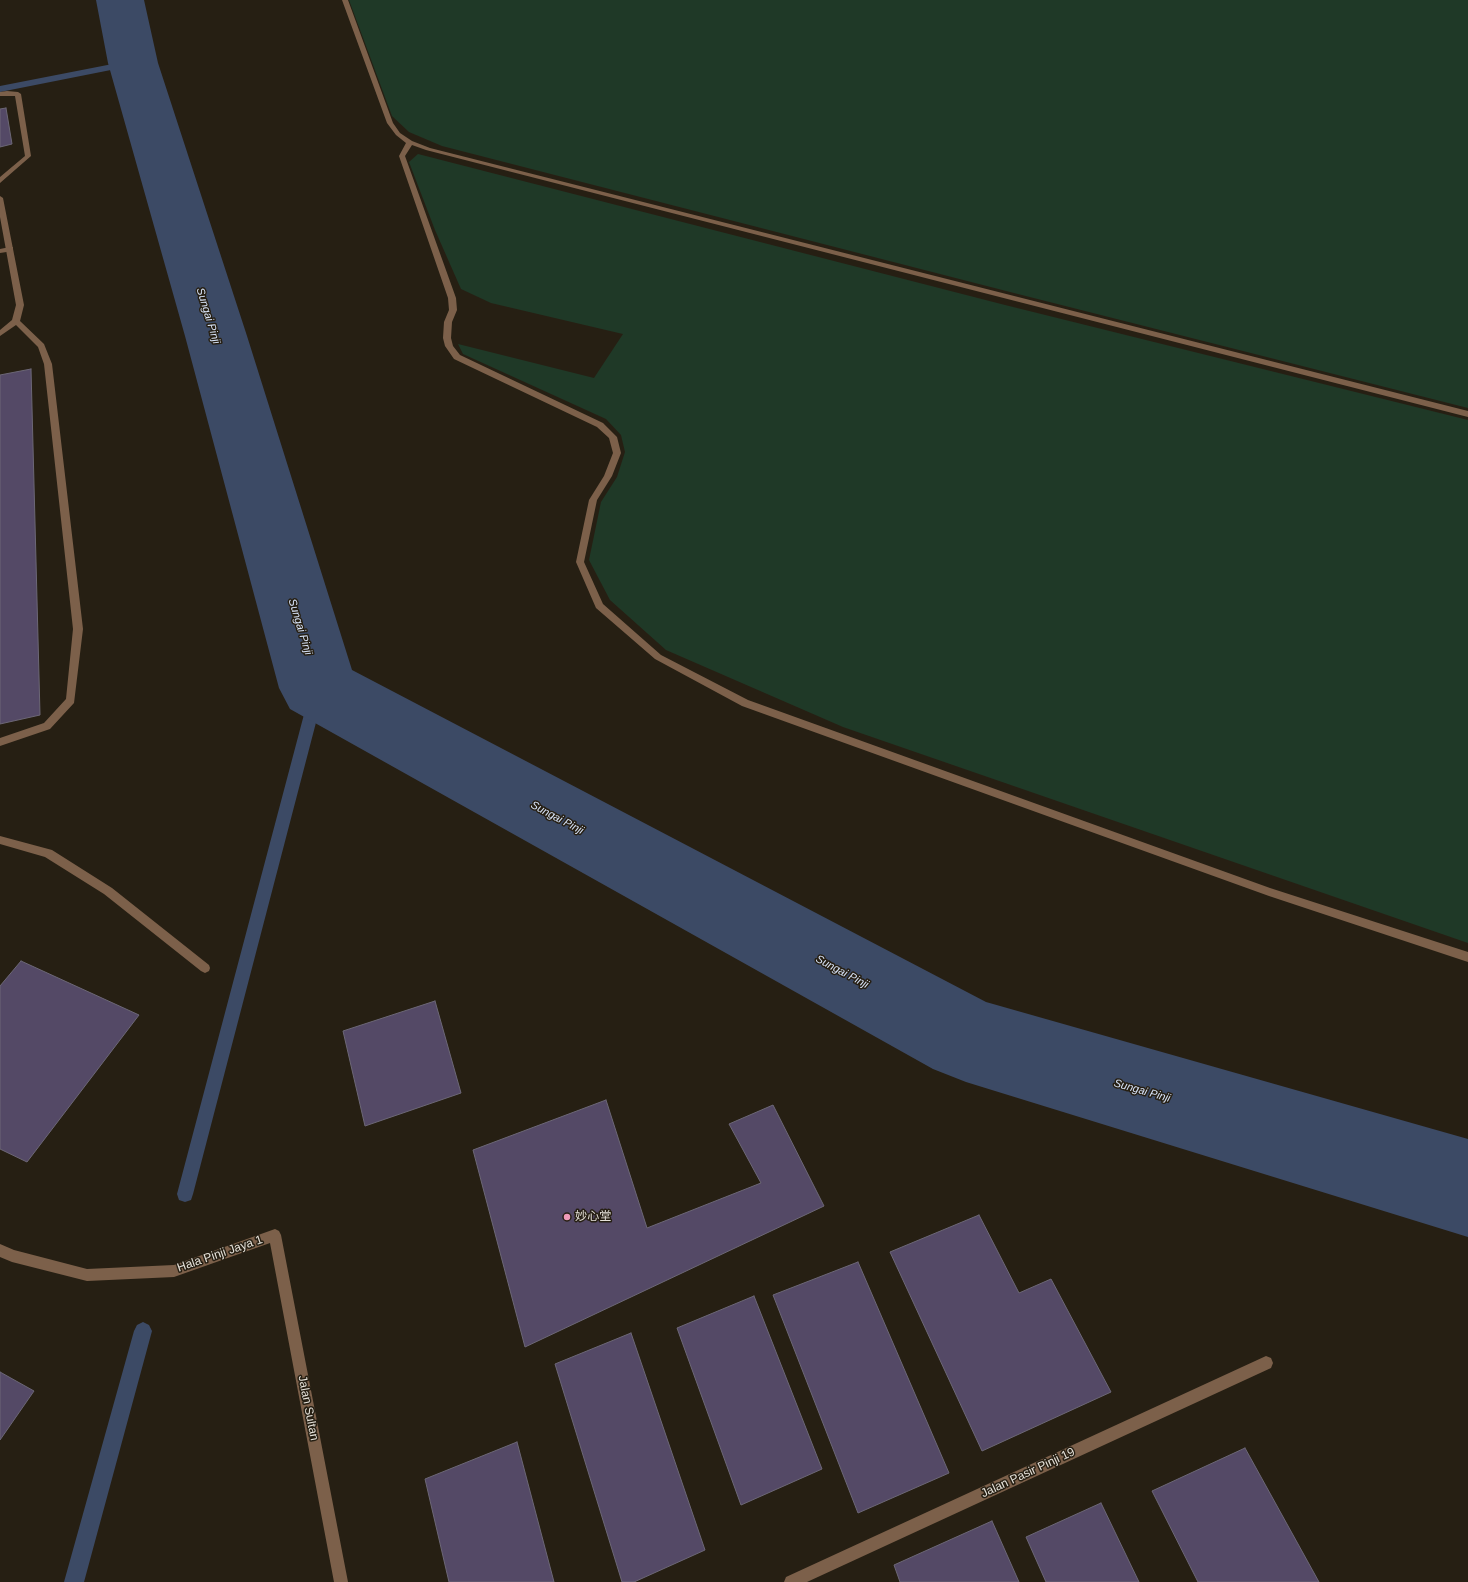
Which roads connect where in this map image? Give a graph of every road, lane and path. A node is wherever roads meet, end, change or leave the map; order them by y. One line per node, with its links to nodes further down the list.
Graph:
1 (345, 0): 3 (street)
2 (0, 94): 4 (street)
3 (410, 142): 10 (street); 13 (street)
4 (0, 181)
5 (0, 198): 6 (street)
6 (10, 249): 7 (street); 8 (street)
7 (0, 251)
8 (16, 321): 9 (street); 11 (street)
9 (0, 334)
10 (1468, 414)
11 (0, 742)
12 (0, 840): 14 (street)
13 (1468, 957)
14 (205, 968)
15 (275, 1235): 16 (street, Hala Pinji Jaya 1); 18 (street, Jalan Sultan)
16 (0, 1250)
17 (1266, 1364): 19 (street, Jalan Pasir Pinji 19)
18 (341, 1582)
19 (791, 1582)

